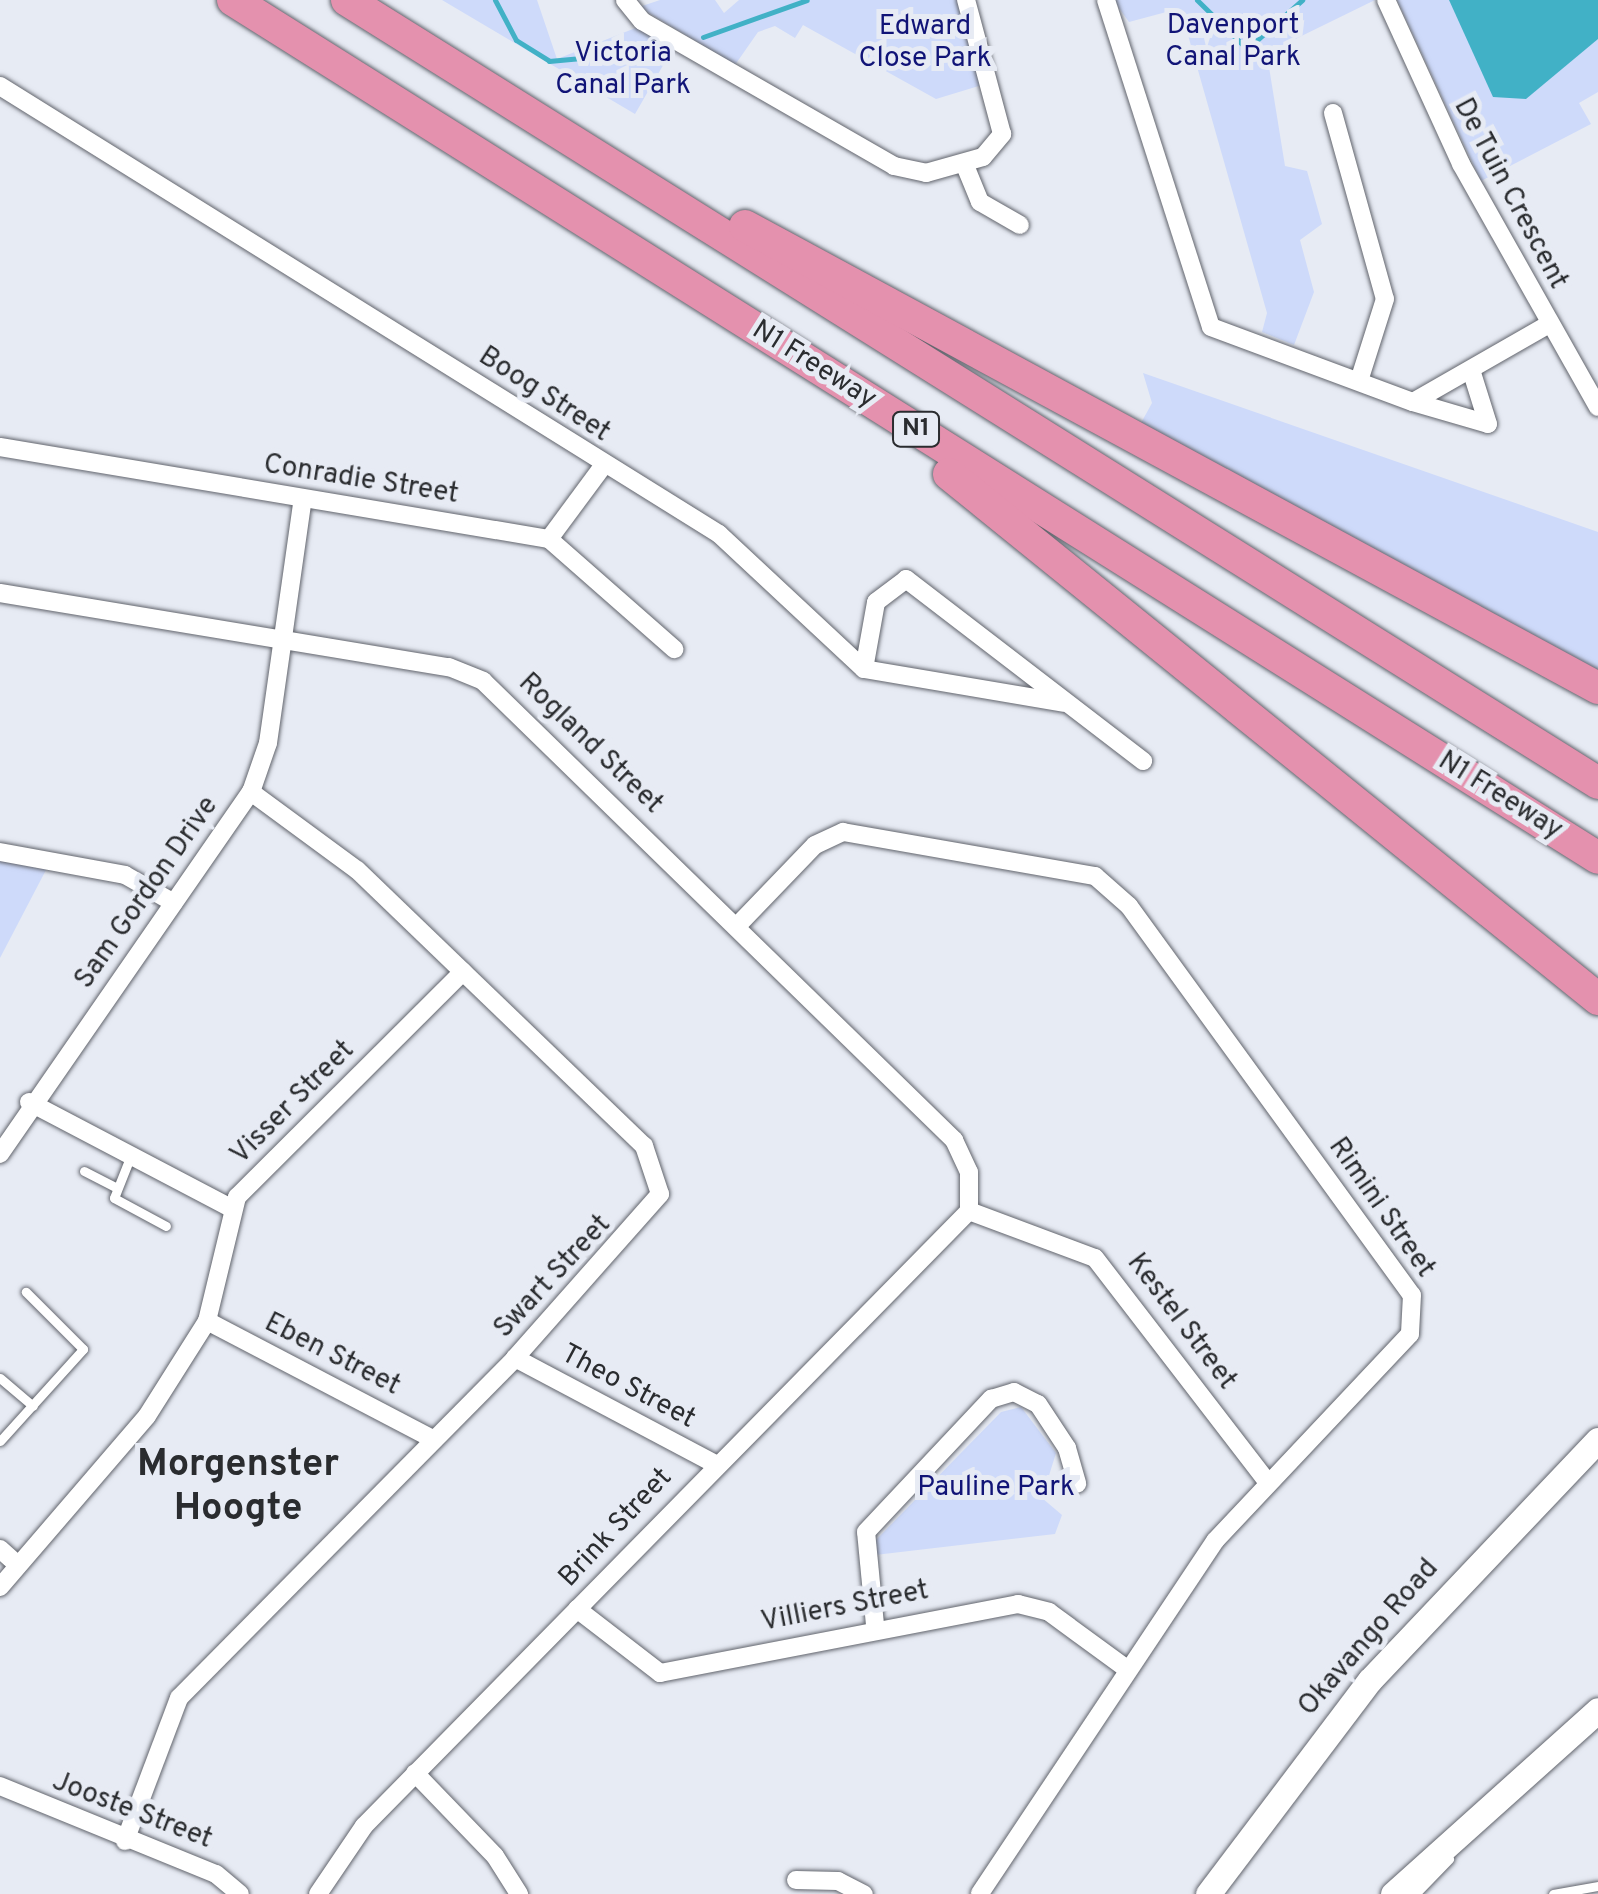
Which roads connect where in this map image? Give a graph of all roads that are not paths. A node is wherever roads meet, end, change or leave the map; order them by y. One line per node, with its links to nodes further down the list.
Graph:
1 (233, 0): 11 (highway, N1 Freeway / N1)
2 (347, 0): 8 (highway, N1)
3 (625, 0): 10 (street)
4 (966, 0): 10 (street)
5 (1106, 0): 15 (street)
6 (1386, 0): 13 (street, De Tuin Crescent)
7 (0, 86): 19 (street, Boog Street)
8 (524, 112): 26 (highway); 29 (highway, N1)
9 (1333, 113): 15 (street)
10 (964, 162): 12 (street)
11 (588, 224): 32 (highway, N1 Freeway / N1); 36 (highway)
12 (1020, 225)
13 (1549, 324): 14 (street); 17 (street, De Tuin Crescent)
14 (1472, 373): 16 (street); 16 (street)
15 (1360, 381): 16 (street)
16 (1413, 402)
17 (1598, 407)
18 (0, 447): 20 (street, Conradie Street)
19 (603, 466): 21 (street); 25 (street, Boog Street)
20 (303, 498): 21 (street, Conradie Street); 23 (street, Sam Gordon Drive)
21 (548, 539): 24 (street)
22 (0, 593): 23 (street, Rogland Street)
23 (282, 639): 30 (street, Sam Gordon Drive); 34 (street, Rogland Street)
24 (674, 648)
25 (864, 669): 27 (street); 27 (street)
26 (1598, 688)
27 (1064, 703): 28 (street)
28 (1143, 761)
29 (1598, 783)
30 (251, 792): 33 (street, Sam Gordon Drive); 35 (street, Swart Street)
31 (0, 852): 33 (street)
32 (1598, 858)
33 (174, 903): 37 (street, Sam Gordon Drive)
34 (737, 926): 43 (street, Rogland Street); 54 (street, Rimini Street)
35 (464, 972): 42 (street, Visser Street); 47 (street, Swart Street)
36 (1598, 999)
37 (30, 1102): 38 (street, Sam Gordon Drive); 39 (street)
38 (0, 1154)
39 (131, 1155): 41 (lane); 42 (street)
40 (84, 1170): 41 (lane)
41 (115, 1187): 44 (lane)
42 (230, 1208): 46 (street, Visser Street)
43 (969, 1211): 53 (street, Brink Street); 54 (street, Kestel Street)
44 (166, 1226)
45 (26, 1292): 49 (lane)
46 (207, 1321): 50 (street, Eben Street); 57 (street, Visser Street)
47 (515, 1358): 50 (street, Swart Street); 53 (street, Theo Street)
48 (0, 1378): 49 (lane)
49 (33, 1406): 52 (lane)
50 (431, 1438): 66 (street, Swart Street)
51 (1598, 1440): 74 (main road, Okavango Road)
52 (0, 1441)
53 (715, 1464): 59 (street, Brink Street)
54 (1267, 1482): 61 (street, Rimini Street)
55 (1077, 1484): 60 (street)
56 (0, 1549): 57 (street)
57 (18, 1565): 58 (street, Visser Street)
58 (0, 1587)
59 (577, 1609): 60 (street, Villiers Street); 63 (street, Brink Street)
60 (875, 1625): 61 (street, Villiers Street)
61 (1127, 1669): 73 (street, Rimini Street)
62 (1598, 1710): 65 (main road)
63 (415, 1773): 70 (street, Brink Street); 71 (street)
64 (0, 1786): 66 (street, Jooste Street)
65 (1483, 1812): 75 (main road); 76 (lane)
66 (125, 1842): 69 (street, Jooste Street)
67 (796, 1880): 72 (street)
68 (1598, 1886): 77 (lane)
69 (240, 1894)
70 (318, 1894)
71 (519, 1894)
72 (864, 1894)
73 (980, 1894)
74 (1208, 1894)
75 (1393, 1894)
76 (1415, 1894)
77 (1553, 1894)

